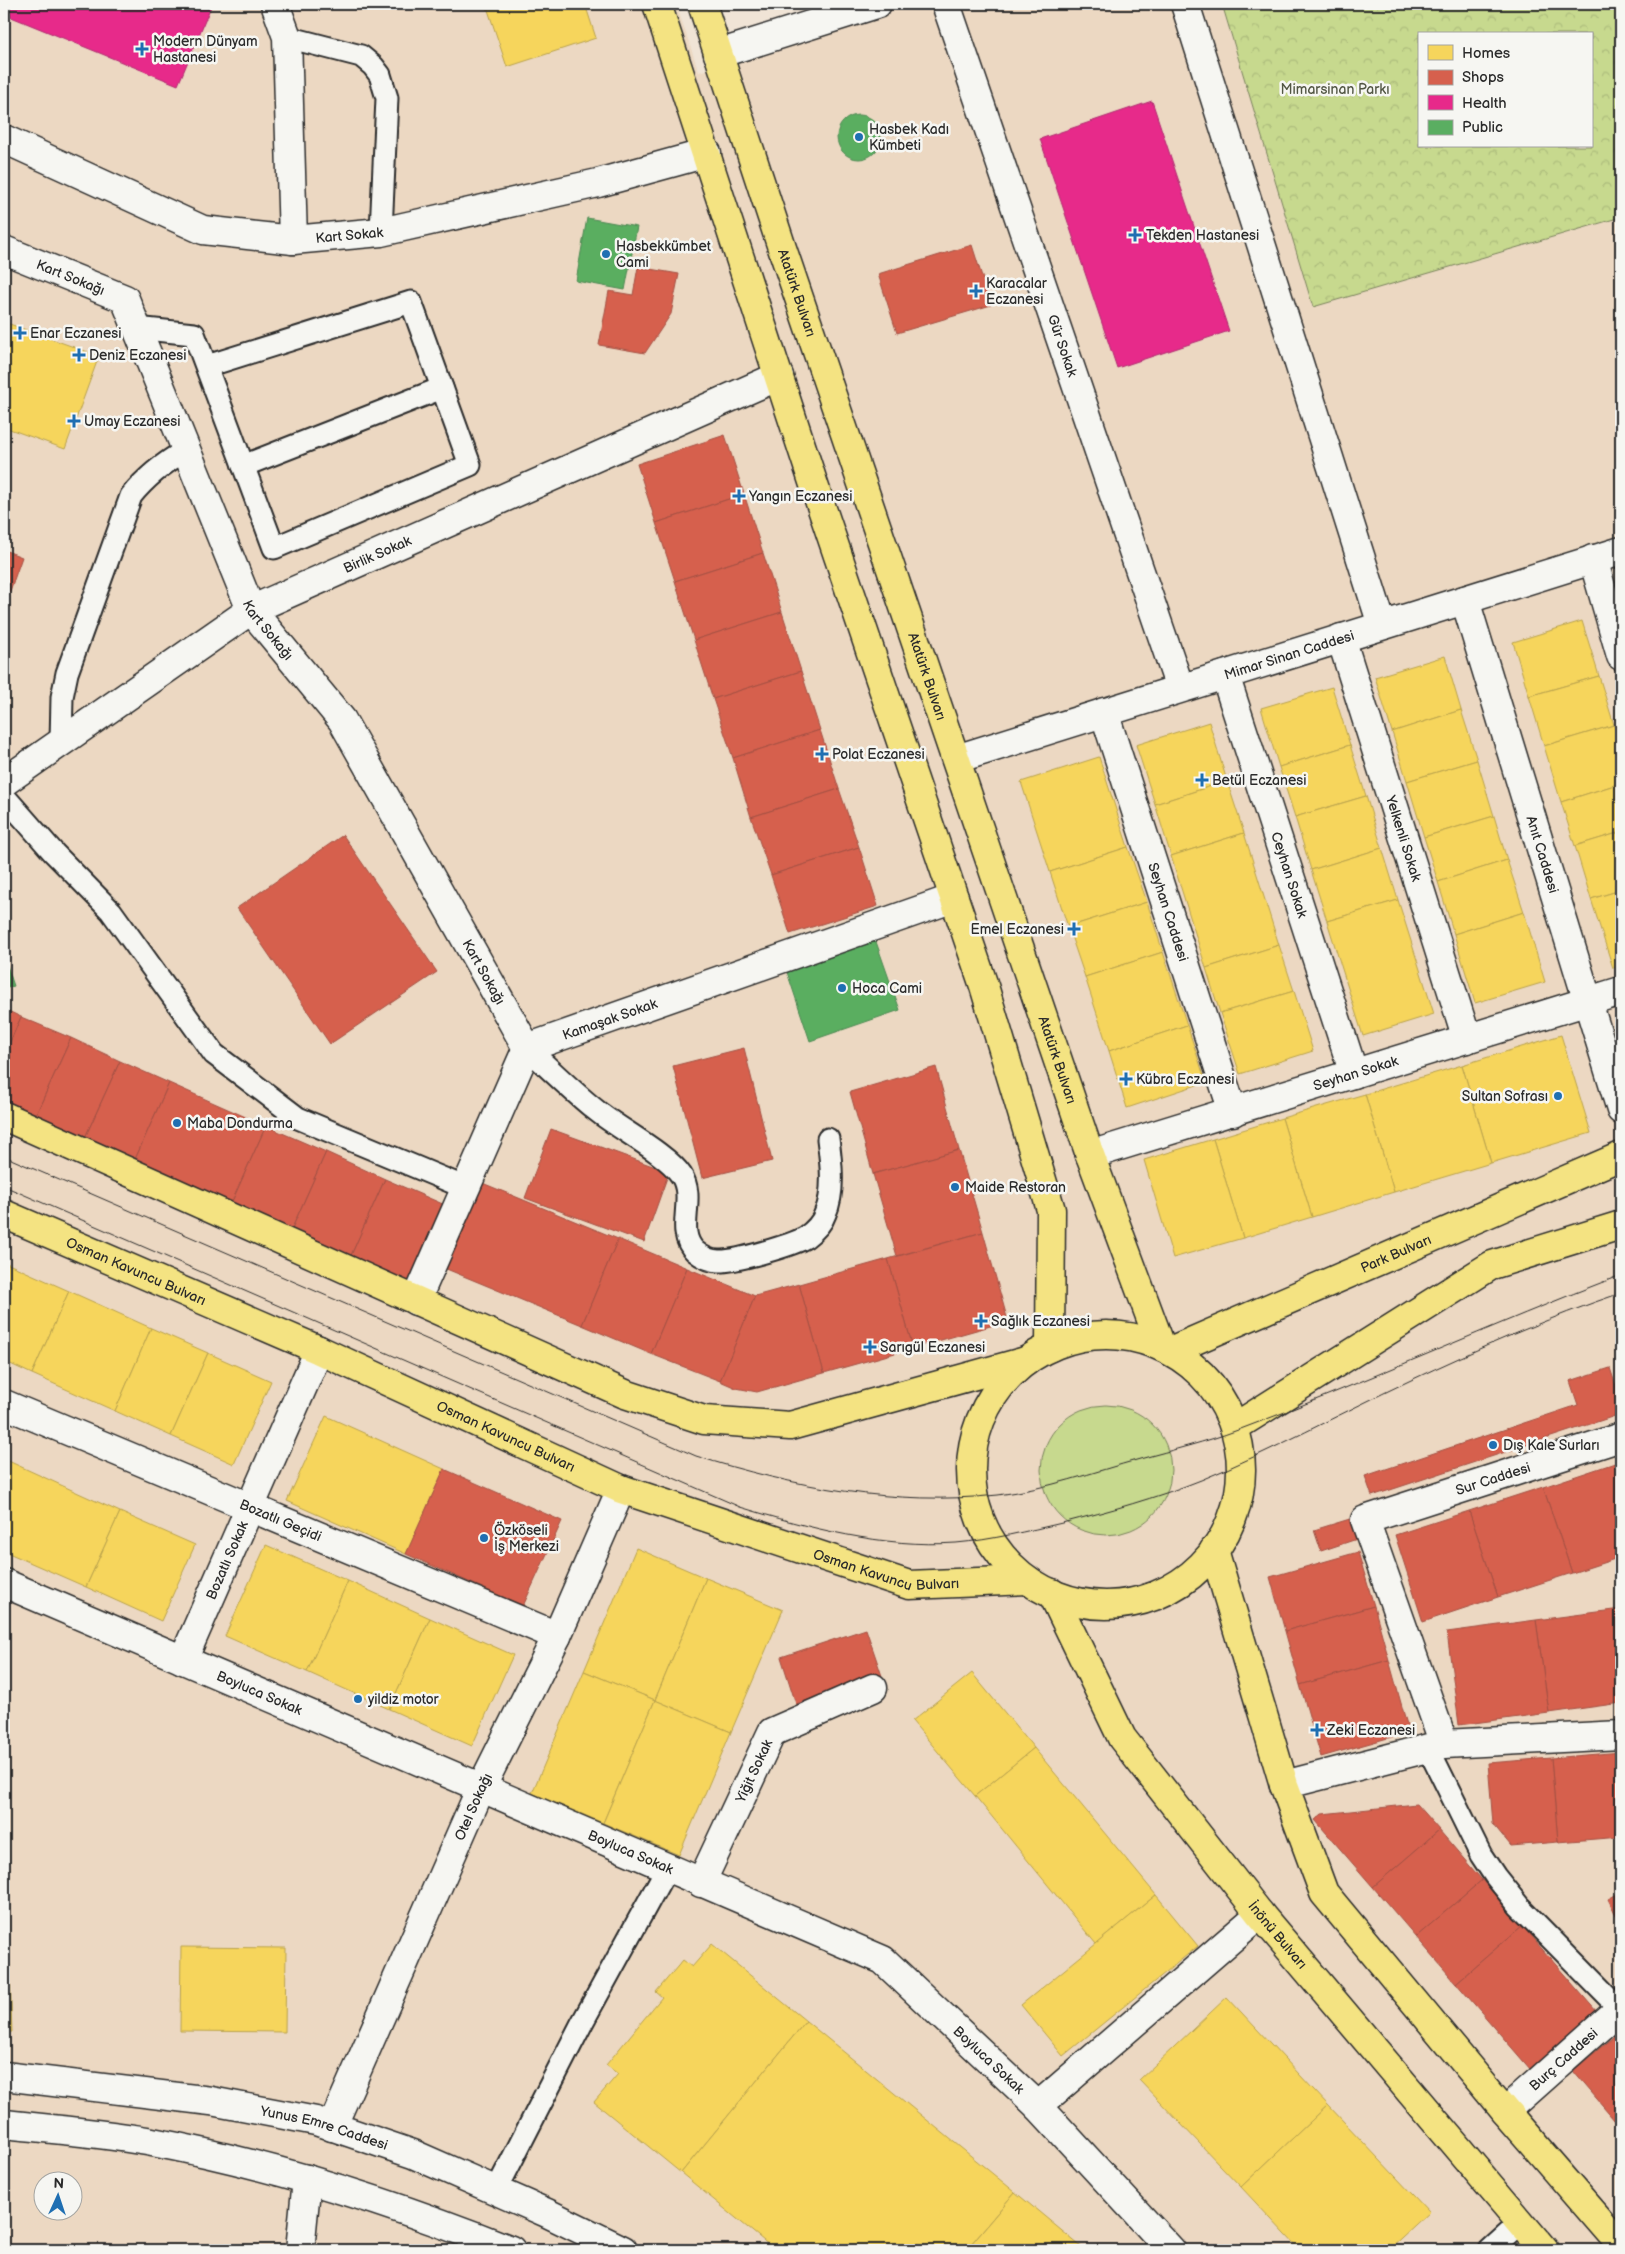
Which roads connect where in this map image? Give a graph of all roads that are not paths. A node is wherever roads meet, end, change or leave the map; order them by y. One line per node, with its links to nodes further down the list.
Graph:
1 (275, 4): 7 (street)
2 (657, 4): 10 (main road)
3 (702, 4): 8 (main road, Atatürk Bulvarı)
4 (877, 4): 8 (street)
5 (946, 4): 28 (street, Gür Sokak)
6 (1185, 4): 24 (street)
7 (287, 37): 11 (lane); 12 (street)
8 (718, 54): 31 (main road, Atatürk Bulvarı)
9 (4, 139): 12 (street, Kart Sokak)
10 (706, 154): 11 (street, Kart Sokak); 16 (main road)
11 (381, 232): 12 (street, Kart Sokak)
12 (293, 240)
13 (4, 250): 14 (street, Kart Sokağı)
14 (136, 328): 15 (lane); 18 (street, Kart Sokağı)
15 (206, 366): 17 (lane); 19 (lane)
16 (779, 376): 23 (street, Birlik Sokak); 34 (main road)
17 (442, 388): 19 (lane); 19 (lane)
18 (186, 450): 23 (street, Kart Sokağı); 30 (lane)
19 (243, 466)
20 (1621, 550): 21 (street, Mimar Sinan Caddesi)
21 (1593, 560): 22 (street, Mimar Sinan Caddesi); 26 (street)
22 (1465, 600): 24 (street, Mimar Sinan Caddesi); 36 (street, Anıt Caddesi)
23 (250, 610): 30 (street, Birlik Sokak); 38 (street, Kart Sokağı)
24 (1382, 625): 25 (street, Mimar Sinan Caddesi)
25 (1341, 638): 27 (street, Mimar Sinan Caddesi); 37 (street, Yelkenli Sokak)
26 (1621, 656)
27 (1225, 675): 28 (street, Mimar Sinan Caddesi); 39 (street, Ceyhan Sokak)
28 (1180, 688): 29 (street, Mimar Sinan Caddesi)
29 (1104, 712): 31 (street, Mimar Sinan Caddesi); 41 (street, Seyhan Caddesi)
30 (61, 742): 32 (street, Birlik Sokak)
31 (956, 759): 44 (main road, Atatürk Bulvarı)
32 (4, 782)
33 (4, 796): 46 (lane)
34 (954, 898): 38 (street, Kamaşak Sokak); 50 (main road)
35 (1621, 992): 36 (street, Seyhan Sokak)
36 (1588, 1002): 37 (street, Seyhan Sokak); 40 (street, Anıt Caddesi)
37 (1467, 1039): 39 (street, Seyhan Sokak)
38 (527, 1048): 43 (lane); 46 (street)
39 (1354, 1074): 41 (street, Seyhan Sokak)
40 (1621, 1110)
41 (1233, 1112): 44 (street, Seyhan Sokak)
42 (4, 1116): 49 (main road)
43 (828, 1138)
44 (1090, 1155): 51 (main road, Atatürk Bulvarı)
45 (1621, 1156): 51 (main road, Park Bulvarı)
46 (466, 1188): 49 (street)
47 (4, 1214): 52 (main road, Osman Kavuncu Bulvarı)
48 (1621, 1225): 55 (main road)
49 (416, 1301): 53 (main road)
50 (1050, 1347): 51 (main road); 53 (main road)
51 (1165, 1349): 55 (main road)
52 (319, 1350): 57 (main road, Osman Kavuncu Bulvarı); 58 (street, Bozatlı Sokak)
53 (1026, 1361): 60 (main road)
54 (4, 1404): 58 (street, Bozatlı Geçidi)
55 (1235, 1427): 59 (main road)
56 (1621, 1437): 67 (street, Sur Caddesi)
57 (621, 1489): 60 (main road, Osman Kavuncu Bulvarı); 63 (street, Otel Sokağı)
58 (250, 1506): 63 (street, Bozatlı Geçidi); 64 (street, Bozatlı Sokak)
59 (1214, 1550): 62 (main road); 68 (main road)
60 (1027, 1580): 62 (main road)
61 (4, 1583): 64 (street, Boyluca Sokak)
62 (1052, 1593): 72 (main road, İnönü Bulvarı)
63 (557, 1636): 69 (street, Otel Sokağı)
64 (183, 1660): 69 (street, Boyluca Sokak)
65 (873, 1688): 71 (street, Yiğit Sokak)
66 (1621, 1735): 67 (street)
67 (1436, 1746): 68 (street); 73 (lane)
68 (1284, 1785): 76 (main road)
69 (480, 1788): 70 (street, Boyluca Sokak); 78 (street, Otel Sokağı)
70 (667, 1868): 71 (street, Boyluca Sokak); 80 (lane)
71 (701, 1883): 75 (street, Boyluca Sokak)
72 (1260, 1914): 75 (street); 81 (main road, İnönü Bulvarı)
73 (1621, 2008): 76 (street, Burç Caddesi)
74 (4, 2076): 78 (street, Yunus Emre Caddesi)
75 (1038, 2106): 86 (street, Boyluca Sokak)
76 (1505, 2111): 82 (main road)
77 (4, 2124): 79 (street)
78 (332, 2127): 80 (street, Yunus Emre Caddesi)
79 (307, 2180): 83 (street); 84 (street)
80 (496, 2191): 85 (street, Yunus Emre Caddesi)
81 (1521, 2222): 87 (lane); 88 (main road, İnönü Bulvarı)
82 (1621, 2245)
83 (300, 2250)
84 (510, 2250)
85 (623, 2250)
86 (1171, 2250)
87 (1490, 2250)
88 (1544, 2250)

